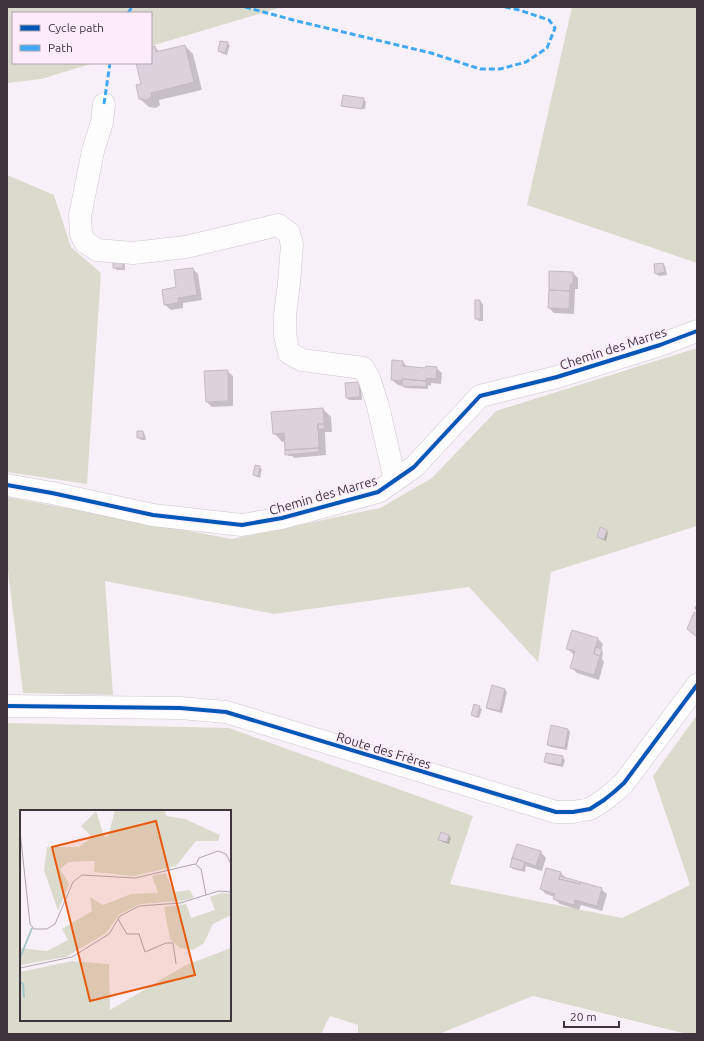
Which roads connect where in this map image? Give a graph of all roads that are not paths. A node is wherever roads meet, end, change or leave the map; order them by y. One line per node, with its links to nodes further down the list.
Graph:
1 (104, 104): 3 (street)
2 (697, 331): 3 (street, Chemin des Marres)
3 (395, 480): 4 (street, Chemin des Marres)
4 (7, 485)
5 (697, 685): 6 (street, Route des Frères)
6 (7, 706)

